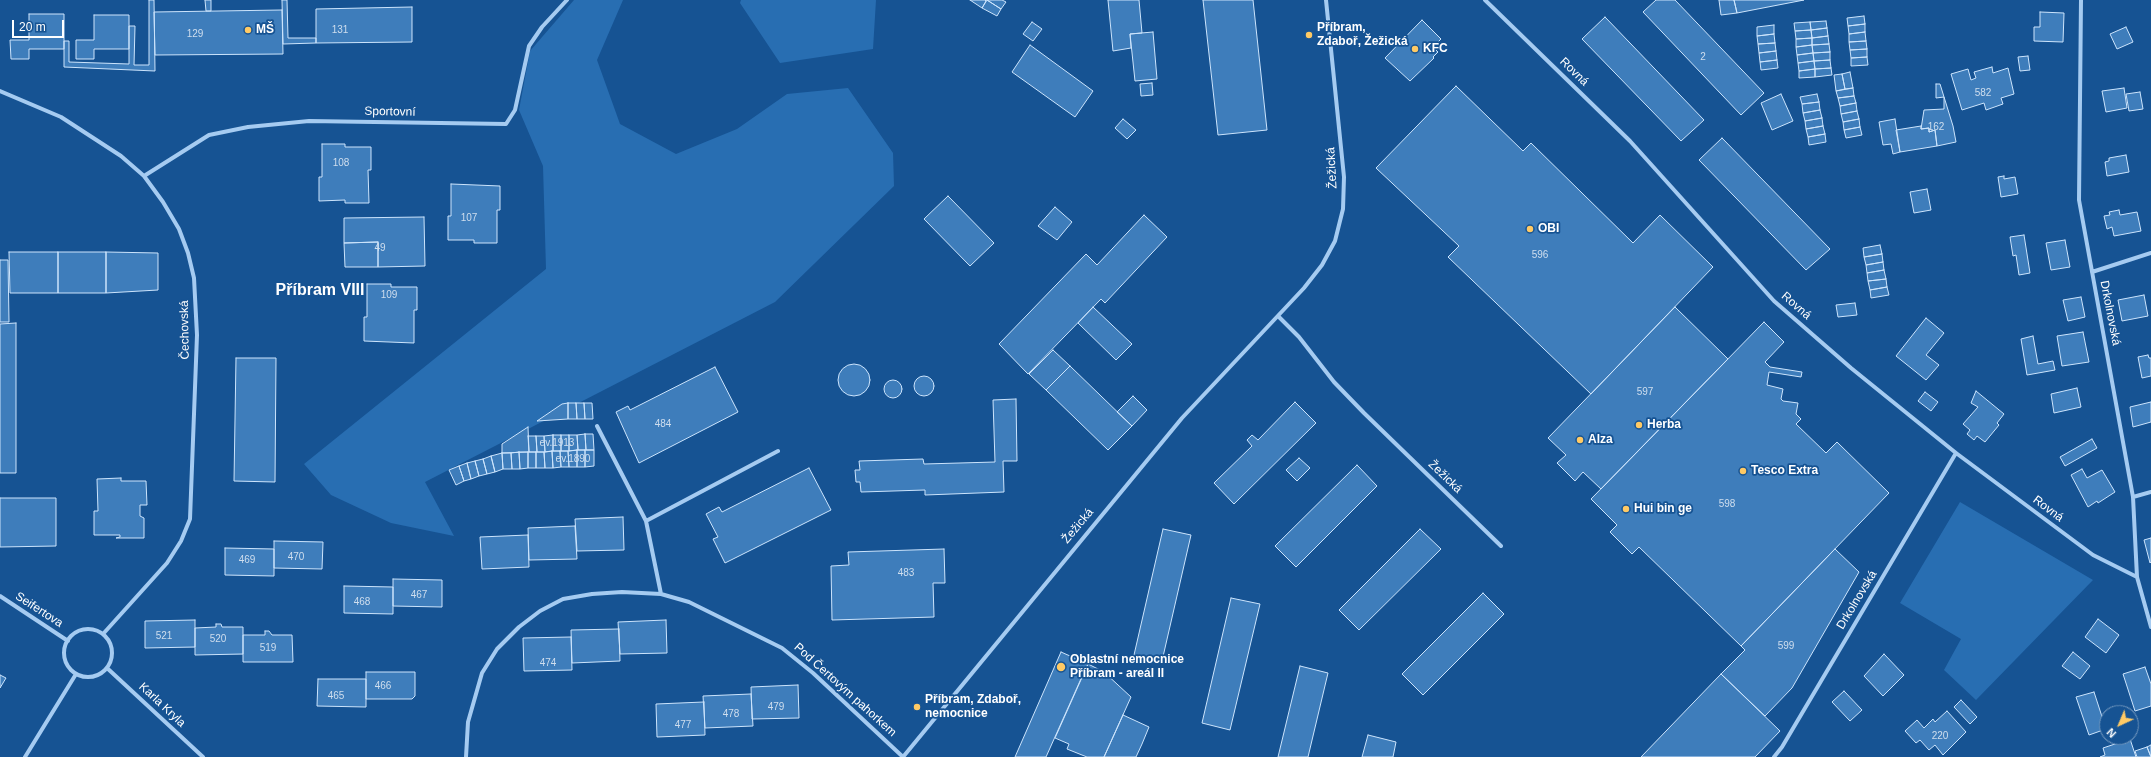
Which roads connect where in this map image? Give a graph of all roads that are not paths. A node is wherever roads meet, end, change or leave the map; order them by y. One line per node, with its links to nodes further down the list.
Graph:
1 (567, 0): 6 (street, Sportovní)
2 (1326, 0): 9 (street, Žežická)
3 (1485, 0): 12 (street, Rovná)
4 (2081, 0): 8 (street, Drkolnovská)
5 (0, 90): 6 (street, Čechovská)
6 (144, 176): 21 (street, Čechovská)
7 (2151, 253): 8 (street)
8 (2092, 272): 14 (street, Drkolnovská)
9 (1278, 316): 16 (street, Žežická); 28 (street, Žežická)
10 (597, 426): 15 (street)
11 (778, 451): 15 (street)
12 (1956, 452): 17 (street, Rovná); 29 (street, Drkolnovská)
13 (2151, 492): 14 (street)
14 (2133, 497): 17 (street, Drkolnovská)
15 (646, 521): 18 (street)
16 (1501, 546)
17 (2137, 577): 20 (street, Drkolnovská)
18 (661, 594): 27 (street, Pod Čertovým pahorkem); 28 (street, Pod Čertovým pahorkem)
19 (0, 596): 22 (street, Seifertova)
20 (2151, 627)
21 (103, 634): 22 (street); 23 (street)
22 (68, 641): 24 (street)
23 (107, 668): 24 (street); 26 (street, Karla Kryla)
24 (76, 674): 25 (street)
25 (25, 757)
26 (203, 757)
27 (466, 757)
28 (903, 757)
29 (1774, 757)

